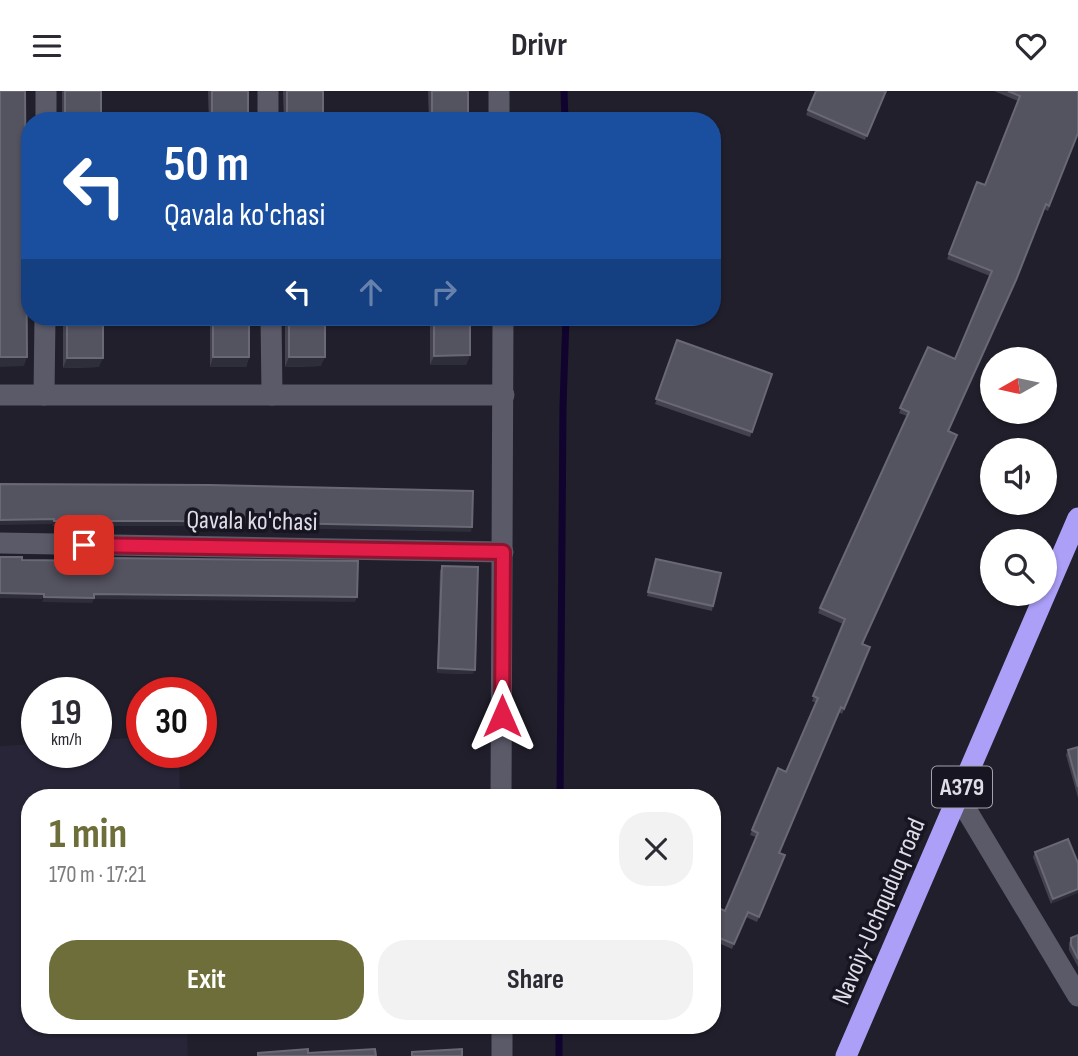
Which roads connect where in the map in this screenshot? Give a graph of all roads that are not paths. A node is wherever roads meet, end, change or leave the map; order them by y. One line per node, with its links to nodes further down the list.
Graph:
1 (46, 91): 4 (street)
2 (268, 91): 5 (street)
3 (499, 91): 6 (street)
4 (46, 112)
5 (268, 112)
6 (499, 112)
7 (45, 326): 11 (street)
8 (271, 326): 12 (street)
9 (503, 326): 13 (street)
10 (0, 395): 11 (street)
11 (44, 395): 12 (street)
12 (272, 395): 13 (street)
13 (504, 395): 16 (street)
14 (1078, 518): 18 (highway, Navoiy-Uchquduq road / A379)
15 (0, 544): 16 (street, Qavala ko'chasi)
16 (503, 552): 17 (street)
17 (501, 789)
18 (958, 796): 19 (street); 22 (highway, Navoiy-Uchquduq road / A379)
19 (1078, 996)
20 (502, 1034): 21 (street)
21 (502, 1056)
22 (846, 1056)

